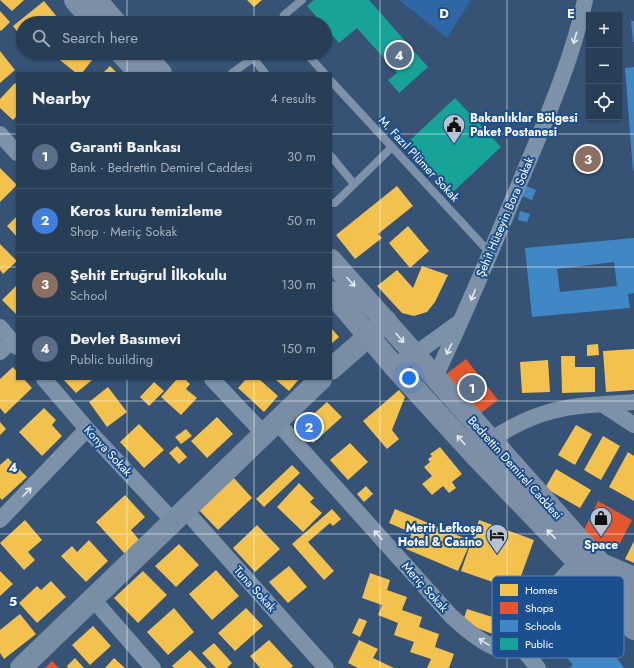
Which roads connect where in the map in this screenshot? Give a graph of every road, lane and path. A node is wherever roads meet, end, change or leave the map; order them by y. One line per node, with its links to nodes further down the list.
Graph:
1 (75, 0): 5 (main road)
2 (96, 0): 6 (main road)
3 (302, 0): 7 (lane)
4 (585, 0): 25 (street, Şehit Hüseyin Bora Sokak, one-way to 25)
5 (89, 16)
6 (110, 16)
7 (284, 16)
8 (128, 60): 13 (main road)
9 (149, 60): 14 (main road)
10 (249, 60): 15 (lane)
11 (258, 60): 16 (lane)
12 (312, 60): 17 (lane)
13 (138, 72)
14 (160, 72)
15 (233, 72)
16 (264, 72)
17 (323, 72)
18 (332, 82): 20 (lane, M. Fazıl Plümer Sokak)
19 (0, 134): 21 (street)
20 (392, 147): 23 (lane); 25 (lane, M. Fazıl Plümer Sokak)
21 (16, 152)
22 (332, 157): 23 (lane)
23 (354, 184): 24 (lane)
24 (332, 203)
25 (490, 253): 28 (street, Şehit Hüseyin Bora Sokak, one-way to 28)
26 (332, 261): 29 (main road, Bedrettin Demirel Caddesi, one-way to 29)
27 (332, 293): 32 (main road, Bedrettin Demirel Caddesi)
28 (462, 320): 34 (street); 36 (street, Şehit Hüseyin Bora Sokak, one-way to 36)
29 (386, 321): 32 (street); 34 (main road, Bedrettin Demirel Caddesi, one-way to 34)
30 (0, 327): 31 (street)
31 (14, 344): 33 (street)
32 (382, 351): 34 (street); 35 (street); 48 (main road, Bedrettin Demirel Caddesi, one-way to 32)
33 (0, 352)
34 (415, 355): 36 (main road, Bedrettin Demirel Caddesi)
35 (332, 370)
36 (435, 377): 45 (main road, Bedrettin Demirel Caddesi)
37 (45, 380): 44 (street, Konya Sokak)
38 (213, 380): 43 (street, Meriç Sokak)
39 (320, 380): 43 (street)
40 (634, 402): 41 (street)
41 (602, 404): 42 (street); 45 (street)
42 (634, 425)
43 (270, 427): 46 (street); 58 (street, Meriç Sokak, one-way to 43)
44 (87, 429): 46 (street, Konya Sokak); 47 (street, one-way to 44)
45 (491, 440): 48 (main road, Bedrettin Demirel Caddesi)
46 (179, 515): 54 (street); 62 (street, Tuna Sokak)
47 (0, 520)
48 (589, 559): 49 (street); 50 (main road, Bedrettin Demirel Caddesi); 51 (main road, Bedrettin Demirel Caddesi); 52 (main road)
49 (568, 576)
50 (600, 576)
51 (606, 576)
52 (634, 578)
53 (624, 595): 55 (main road, Bedrettin Demirel Caddesi)
54 (92, 598): 60 (street); 61 (street)
55 (634, 605)
56 (624, 613): 57 (main road, Bedrettin Demirel Caddesi)
57 (634, 629)
58 (492, 647)
59 (530, 658): 63 (street)
60 (22, 668)
61 (153, 668)
62 (326, 668)
63 (538, 668)

